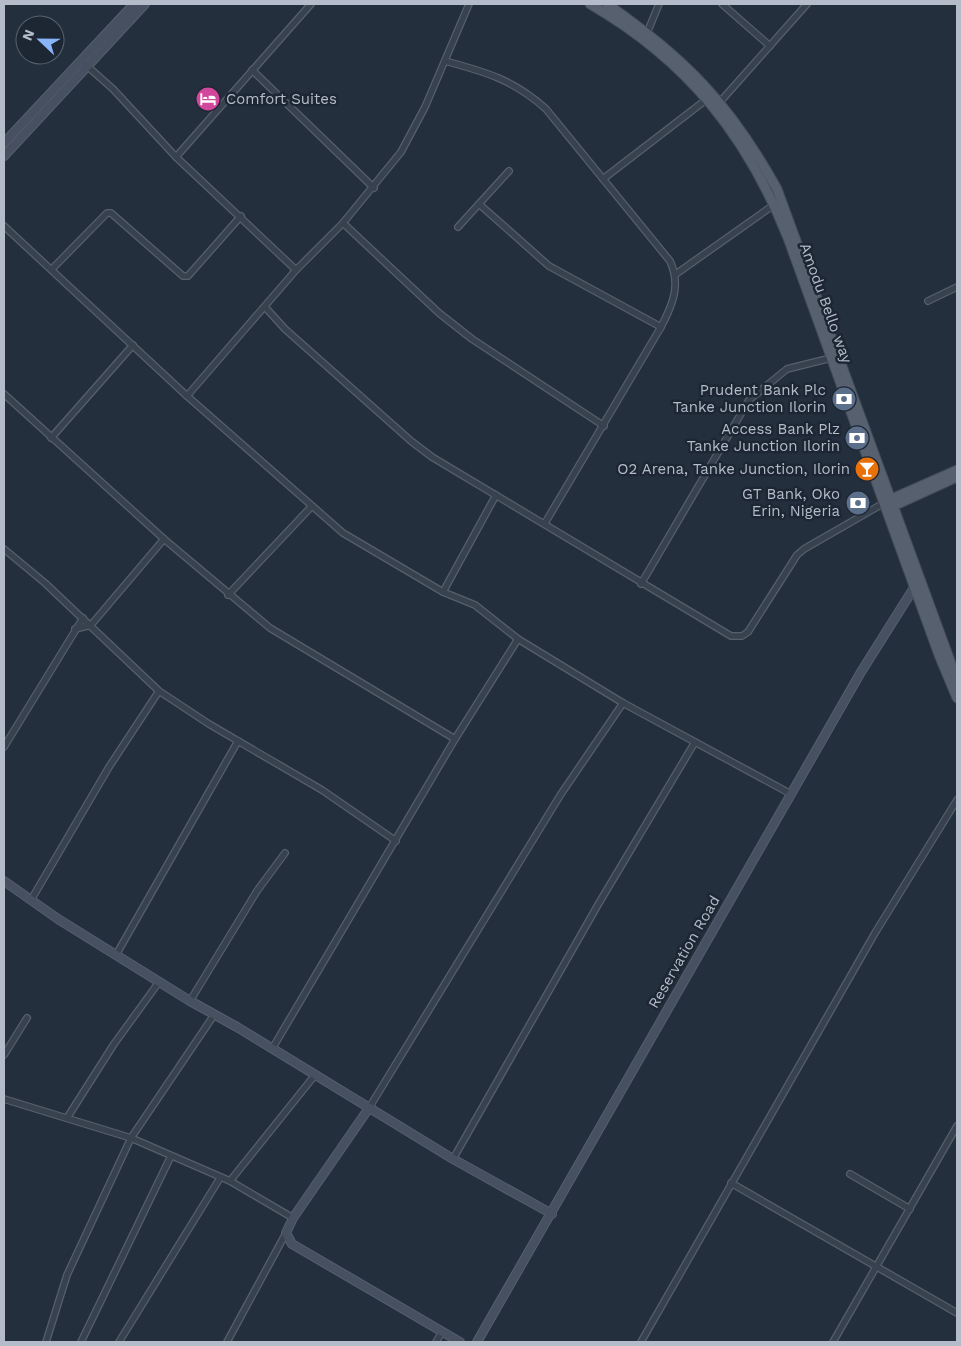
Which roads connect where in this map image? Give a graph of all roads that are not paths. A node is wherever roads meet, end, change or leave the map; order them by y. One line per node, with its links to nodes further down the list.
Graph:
1 (134, 4): 17 (street)
2 (145, 4): 13 (street)
3 (311, 4): 14 (street)
4 (469, 4): 12 (street)
5 (590, 4): 15 (main road, Amodu Bello way)
6 (607, 4): 10 (main road, Amodu Bello way)
7 (659, 4): 10 (street)
8 (722, 4): 11 (street)
9 (807, 4): 11 (street)
10 (647, 33): 16 (main road, Amodu Bello way)
11 (770, 46): 16 (street)
12 (445, 61): 21 (street); 22 (street)
13 (86, 65): 18 (street); 19 (street)
14 (252, 70): 19 (street); 22 (street)
15 (707, 99): 21 (street); 24 (main road, Amodu Bello way)
16 (720, 102): 45 (main road, Amodu Bello way)
17 (4, 143)
18 (4, 156)
19 (176, 157): 25 (street)
20 (509, 171): 23 (street)
21 (603, 179): 31 (street)
22 (374, 188): 26 (street)
23 (479, 204): 28 (street); 35 (street)
24 (774, 204): 31 (street); 37 (main road, Amodu Bello way)
25 (241, 216): 29 (street); 30 (street)
26 (343, 223): 30 (street); 40 (street)
27 (4, 226): 29 (street)
28 (458, 227)
29 (52, 269): 36 (street)
30 (296, 270): 34 (street)
31 (676, 274): 35 (street)
32 (957, 287): 33 (street)
33 (928, 300)
34 (265, 307): 39 (street); 44 (street)
35 (661, 327): 40 (street)
36 (133, 345): 39 (street); 41 (street)
37 (831, 358): 45 (main road, Amodu Bello way); 51 (street)
38 (4, 394): 41 (street)
39 (187, 396): 46 (street)
40 (604, 426): 47 (street)
41 (51, 438): 48 (street)
42 (957, 470): 45 (main road)
43 (957, 477): 45 (main road)
44 (496, 495): 47 (street); 52 (street)
45 (887, 505): 50 (main road, Amodu Bello way); 51 (street)
46 (311, 507): 52 (street); 53 (street)
47 (546, 523): 51 (street)
48 (164, 539): 53 (street); 55 (street)
49 (4, 549): 54 (street)
50 (918, 582): 58 (main road, Amodu Bello way); 60 (main road, Amodu Bello way); 66 (street, Reservation Road)
51 (641, 584)
52 (443, 592): 57 (street)
53 (228, 595): 62 (street)
54 (83, 618): 55 (street); 56 (street)
55 (91, 625): 56 (street); 59 (street)
56 (75, 629): 65 (street)
57 (518, 639): 61 (street); 62 (street)
58 (957, 680)
59 (160, 691): 63 (street); 71 (street)
60 (957, 698)
61 (623, 703): 64 (street); 81 (street)
62 (455, 740): 68 (street)
63 (238, 741): 68 (street); 72 (street)
64 (695, 742): 66 (street); 86 (street)
65 (4, 747)
66 (791, 794): 92 (street, Reservation Road)
67 (957, 800): 90 (street)
68 (396, 841): 77 (street)
69 (285, 853): 74 (street)
70 (4, 881): 71 (street)
71 (31, 900): 72 (street)
72 (116, 955): 73 (street)
73 (159, 982): 74 (street); 82 (street)
74 (190, 1001): 75 (street)
75 (214, 1015): 77 (street); 84 (street)
76 (27, 1018): 78 (street)
77 (272, 1049): 79 (street)
78 (4, 1055)
79 (315, 1075): 81 (street); 89 (street)
80 (4, 1099): 82 (street)
81 (369, 1108): 86 (street); 93 (street)
82 (67, 1118): 84 (street)
83 (957, 1126): 91 (street)
84 (131, 1138): 85 (street); 98 (street)
85 (171, 1156): 88 (street); 99 (street)
86 (453, 1159): 92 (street)
87 (850, 1174): 91 (street)
88 (220, 1178): 89 (street); 100 (street)
89 (230, 1181): 93 (street)
90 (732, 1183): 95 (street); 105 (street)
91 (910, 1209): 95 (street)
92 (552, 1214): 104 (street, Reservation Road)
93 (294, 1218): 94 (street)
94 (286, 1233): 97 (street); 101 (street)
95 (877, 1267): 96 (street); 106 (street)
96 (957, 1313)
97 (442, 1332): 102 (street); 103 (street)
98 (46, 1342)
99 (81, 1342)
100 (119, 1342)
101 (227, 1342)
102 (436, 1342)
103 (460, 1342)
104 (477, 1342)
105 (641, 1342)
106 (833, 1342)

